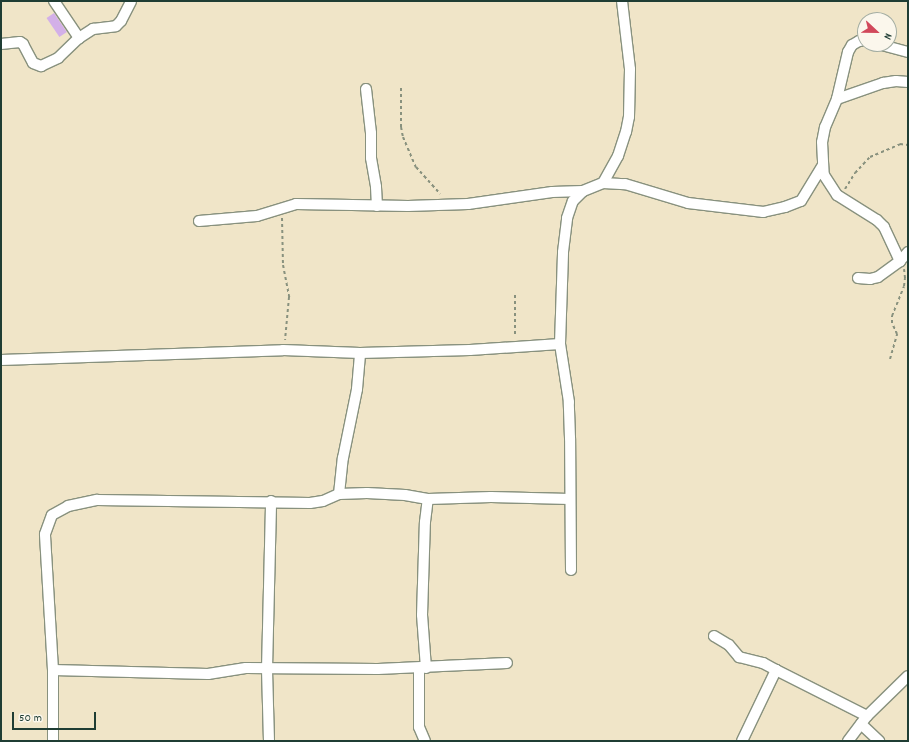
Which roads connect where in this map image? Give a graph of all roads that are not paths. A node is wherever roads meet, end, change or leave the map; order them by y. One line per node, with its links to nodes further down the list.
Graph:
1 (54, 1): 4 (street)
2 (131, 1): 4 (street)
3 (622, 1): 13 (street)
4 (79, 38): 6 (street)
5 (857, 42): 11 (street)
6 (1, 44)
7 (897, 49): 8 (street)
8 (908, 52)
9 (908, 82): 11 (street)
10 (366, 89): 15 (street)
11 (836, 99): 12 (street)
12 (823, 165): 13 (street); 18 (street)
13 (603, 183): 14 (street)
14 (583, 191): 15 (street); 20 (street)
15 (377, 206): 16 (street)
16 (199, 220)
17 (908, 252): 18 (street)
18 (900, 261): 19 (street)
19 (858, 278)
20 (560, 344): 21 (street); 25 (street)
21 (360, 353): 22 (street); 23 (street)
22 (1, 360)
23 (339, 494): 24 (street); 26 (street)
24 (428, 499): 25 (street); 30 (street)
25 (570, 499): 27 (street)
26 (271, 501): 31 (street); 32 (street)
27 (571, 570)
28 (714, 636): 33 (street)
29 (507, 663): 30 (street)
30 (422, 668): 31 (street); 38 (street)
31 (267, 669): 32 (street); 37 (street)
32 (53, 670): 36 (street)
33 (776, 670): 35 (street); 39 (street)
34 (908, 676): 35 (street)
35 (864, 720): 40 (street); 41 (street)
36 (53, 741)
37 (269, 741)
38 (425, 741)
39 (742, 741)
40 (848, 741)
41 (879, 741)

